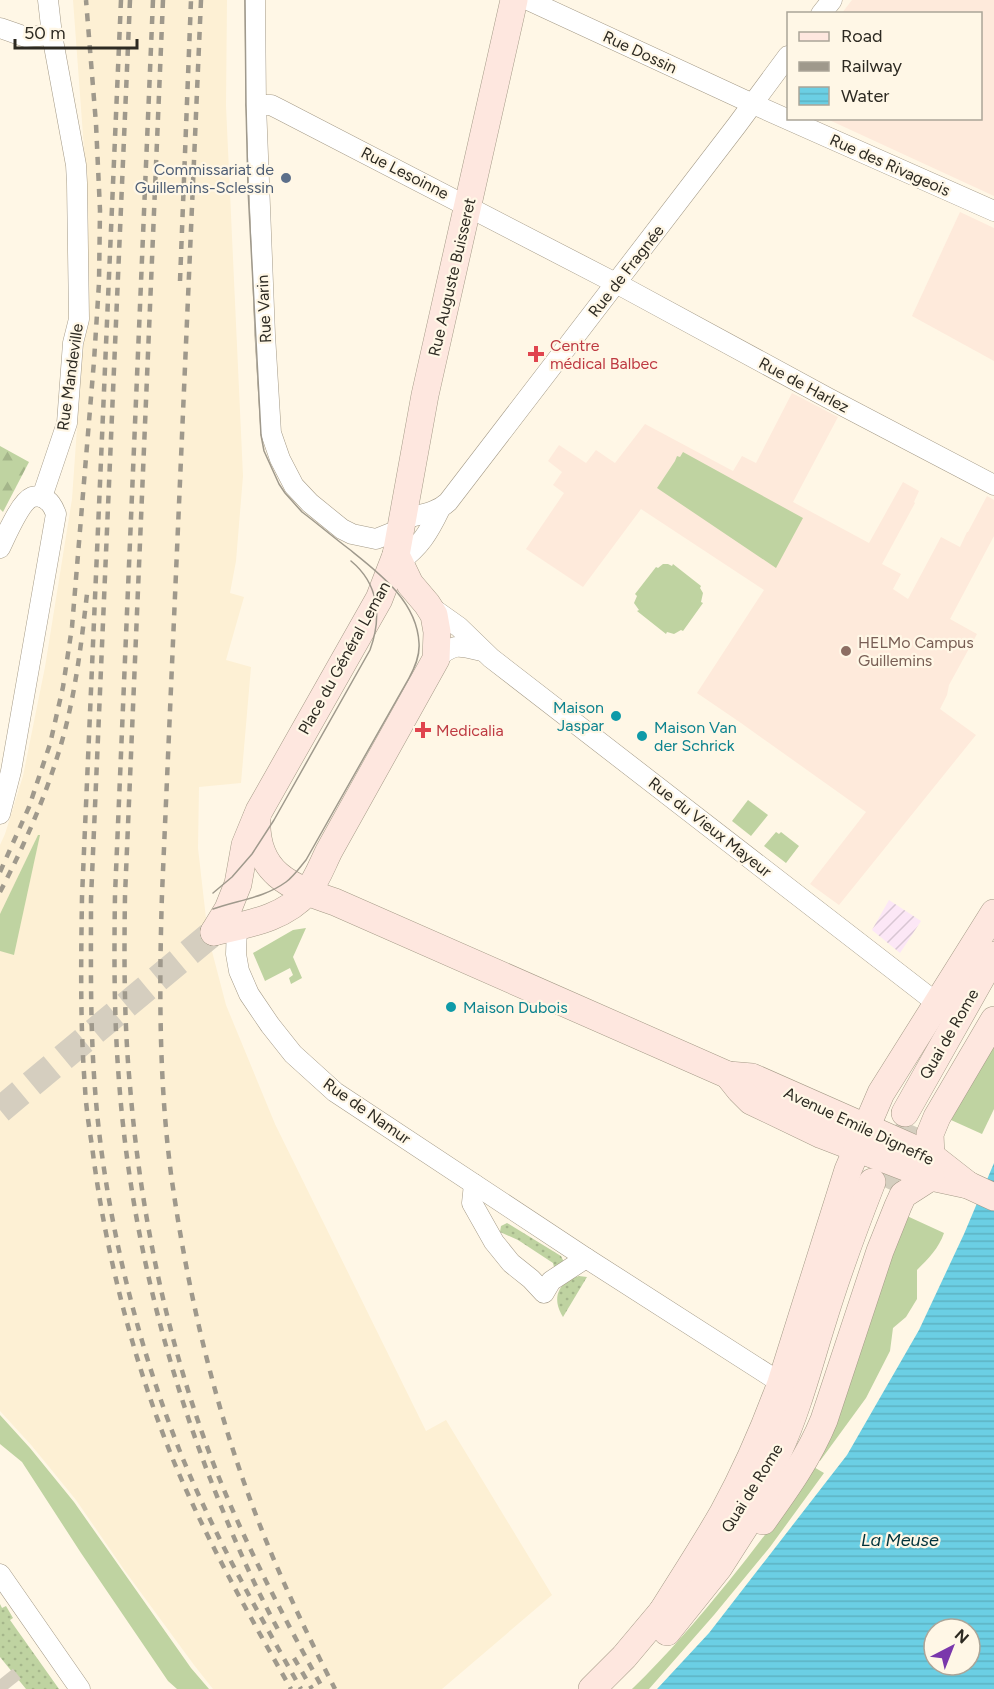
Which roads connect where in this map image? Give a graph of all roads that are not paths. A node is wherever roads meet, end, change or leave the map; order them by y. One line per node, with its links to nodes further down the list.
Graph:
1 (48, 0): 6 (street, Rue Mandeville)
2 (255, 0): 9 (street, Rue Varin)
3 (514, 0): 12 (main road, Rue Auguste Buisseret)
4 (528, 0): 8 (street, Rue Dossin)
5 (0, 28): 6 (street)
6 (52, 35): 16 (street, Rue Mandeville)
7 (787, 59): 8 (street, Rue de Fragnée)
8 (753, 104): 10 (street, Rue des Rivageois); 14 (street, Rue de Fragnée)
9 (256, 105): 12 (street, Rue Lesoinne); 18 (street, Rue Varin)
10 (787, 119)
11 (789, 120): 13 (street, Rue des Rivageois)
12 (468, 206): 14 (street, Rue Lesoinne); 18 (main road, Rue Auguste Buisseret)
13 (994, 211)
14 (616, 283): 15 (street, Rue de Harlez); 17 (street, Rue de Fragnée)
15 (994, 485)
16 (42, 497): 19 (street); 25 (street)
17 (440, 509): 18 (street); 20 (street, Rue de Fragnée)
18 (402, 524): 20 (main road, Rue Auguste Buisseret)
19 (0, 548)
20 (398, 558): 21 (main road, Place du Général Leman); 24 (main road, Place du Général Leman)
21 (427, 604): 22 (street, Place du Général Leman); 23 (main road, Place du Général Leman)
22 (482, 651): 23 (street); 33 (street, Rue du Vieux Mayeur)
23 (436, 659): 26 (main road, Place du Général Leman)
24 (259, 811): 27 (main road, Place du Général Leman); 30 (main road, Place du Général Leman)
25 (0, 814)
26 (324, 860): 27 (main road, Place du Général Leman); 28 (main road)
27 (307, 892): 28 (main road, Avenue Emile Digneffe); 30 (main road, Place du Général Leman)
28 (335, 902): 35 (main road, Avenue Emile Digneffe)
29 (994, 914): 33 (main road)
30 (237, 927): 37 (street, Rue de Namur)
31 (994, 955): 32 (main road, Quai de Rome)
32 (994, 978)
33 (938, 1004): 35 (main road)
34 (994, 1020): 36 (main road)
35 (860, 1140): 36 (main road, Avenue Emile Digneffe); 40 (main road)
36 (931, 1167): 38 (main road, Avenue Emile Digneffe); 41 (main road)
37 (474, 1184): 39 (street, Rue de Namur); 39 (street)
38 (994, 1197)
39 (586, 1258): 40 (street, Rue de Namur)
40 (781, 1383): 43 (main road)
41 (719, 1568): 43 (main road, Quai de Rome); 46 (main road, Quai de Rome)
42 (0, 1574): 44 (street)
43 (660, 1615): 45 (main road, Quai de Rome)
44 (80, 1689)
45 (592, 1689)
46 (614, 1689)

